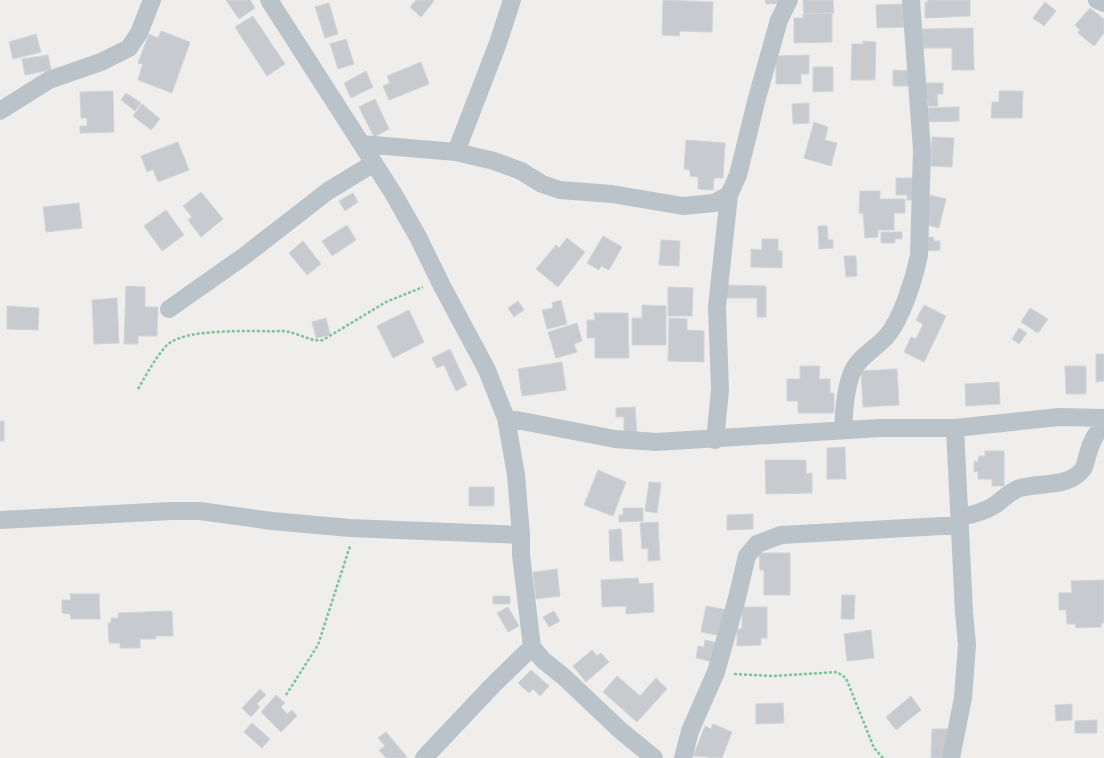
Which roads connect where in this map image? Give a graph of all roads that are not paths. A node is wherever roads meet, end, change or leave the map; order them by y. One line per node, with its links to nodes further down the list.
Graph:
1 (152, 0): 8 (street)
2 (269, 0): 9 (street)
3 (512, 0): 10 (street)
4 (788, 0): 12 (street)
5 (911, 0): 18 (street)
6 (1097, 0): 7 (street)
7 (1104, 3)
8 (0, 111)
9 (362, 144): 10 (street); 11 (street)
10 (456, 152): 12 (street)
11 (374, 162): 13 (street); 14 (street)
12 (729, 194): 19 (street)
13 (169, 309)
14 (506, 418): 19 (street); 22 (street)
15 (1104, 418): 17 (street)
16 (1104, 425): 21 (street)
17 (955, 428): 18 (street); 21 (street)
18 (843, 430): 19 (street)
19 (715, 440)
20 (0, 520): 22 (street)
21 (960, 521): 26 (street); 27 (street)
22 (521, 535): 23 (street)
23 (532, 647): 24 (street); 25 (street)
24 (424, 758)
25 (654, 758)
26 (683, 758)
27 (951, 758)

